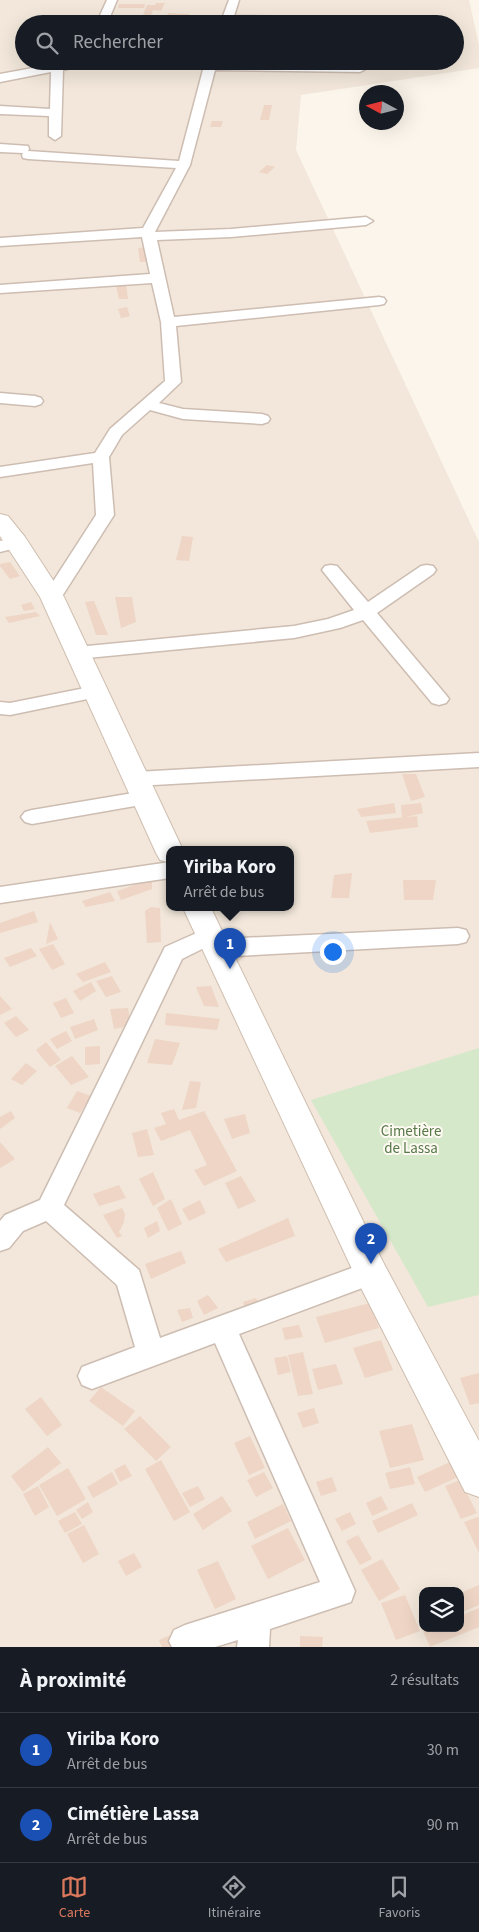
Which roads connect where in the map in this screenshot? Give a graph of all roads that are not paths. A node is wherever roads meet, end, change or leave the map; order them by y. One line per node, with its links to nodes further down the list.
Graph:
1 (112, 0): 3 (street)
2 (234, 0): 4 (street)
3 (105, 15)
4 (228, 15)
5 (46, 70): 8 (street)
6 (57, 70): 10 (street)
7 (208, 70): 13 (street)
8 (0, 78)
9 (0, 110): 10 (street)
10 (55, 113): 11 (street)
11 (54, 136)
12 (0, 148): 13 (street)
13 (184, 165): 15 (street)
14 (366, 221): 15 (street)
15 (149, 234): 16 (street); 17 (street)
16 (0, 242)
17 (159, 278): 18 (street); 20 (street)
18 (0, 289)
19 (379, 301): 20 (street)
20 (168, 322): 23 (street)
21 (0, 398): 22 (street)
22 (35, 401)
23 (148, 405): 24 (street); 25 (street)
24 (262, 419)
25 (101, 457): 26 (street); 31 (street)
26 (0, 472)
27 (0, 521): 28 (street)
28 (9, 545): 31 (street)
29 (331, 570): 32 (street)
30 (427, 570): 32 (street)
31 (52, 597): 33 (street)
32 (366, 612): 33 (street); 35 (street)
33 (77, 653): 34 (street)
34 (95, 692): 36 (street); 38 (street)
35 (439, 699)
36 (0, 708)
37 (479, 760): 38 (street)
38 (140, 789): 39 (street); 40 (street)
39 (32, 817)
40 (167, 846)
41 (166, 871): 42 (street)
42 (0, 895)
43 (208, 930): 44 (street); 45 (street); 47 (street)
44 (458, 936)
45 (49, 1208): 46 (street); 49 (street)
46 (0, 1240)
47 (371, 1273): 48 (street); 51 (street)
48 (222, 1328): 49 (street); 52 (street)
49 (151, 1354): 50 (street)
50 (92, 1376)
51 (479, 1479)
52 (254, 1632): 53 (street)
53 (185, 1641)

